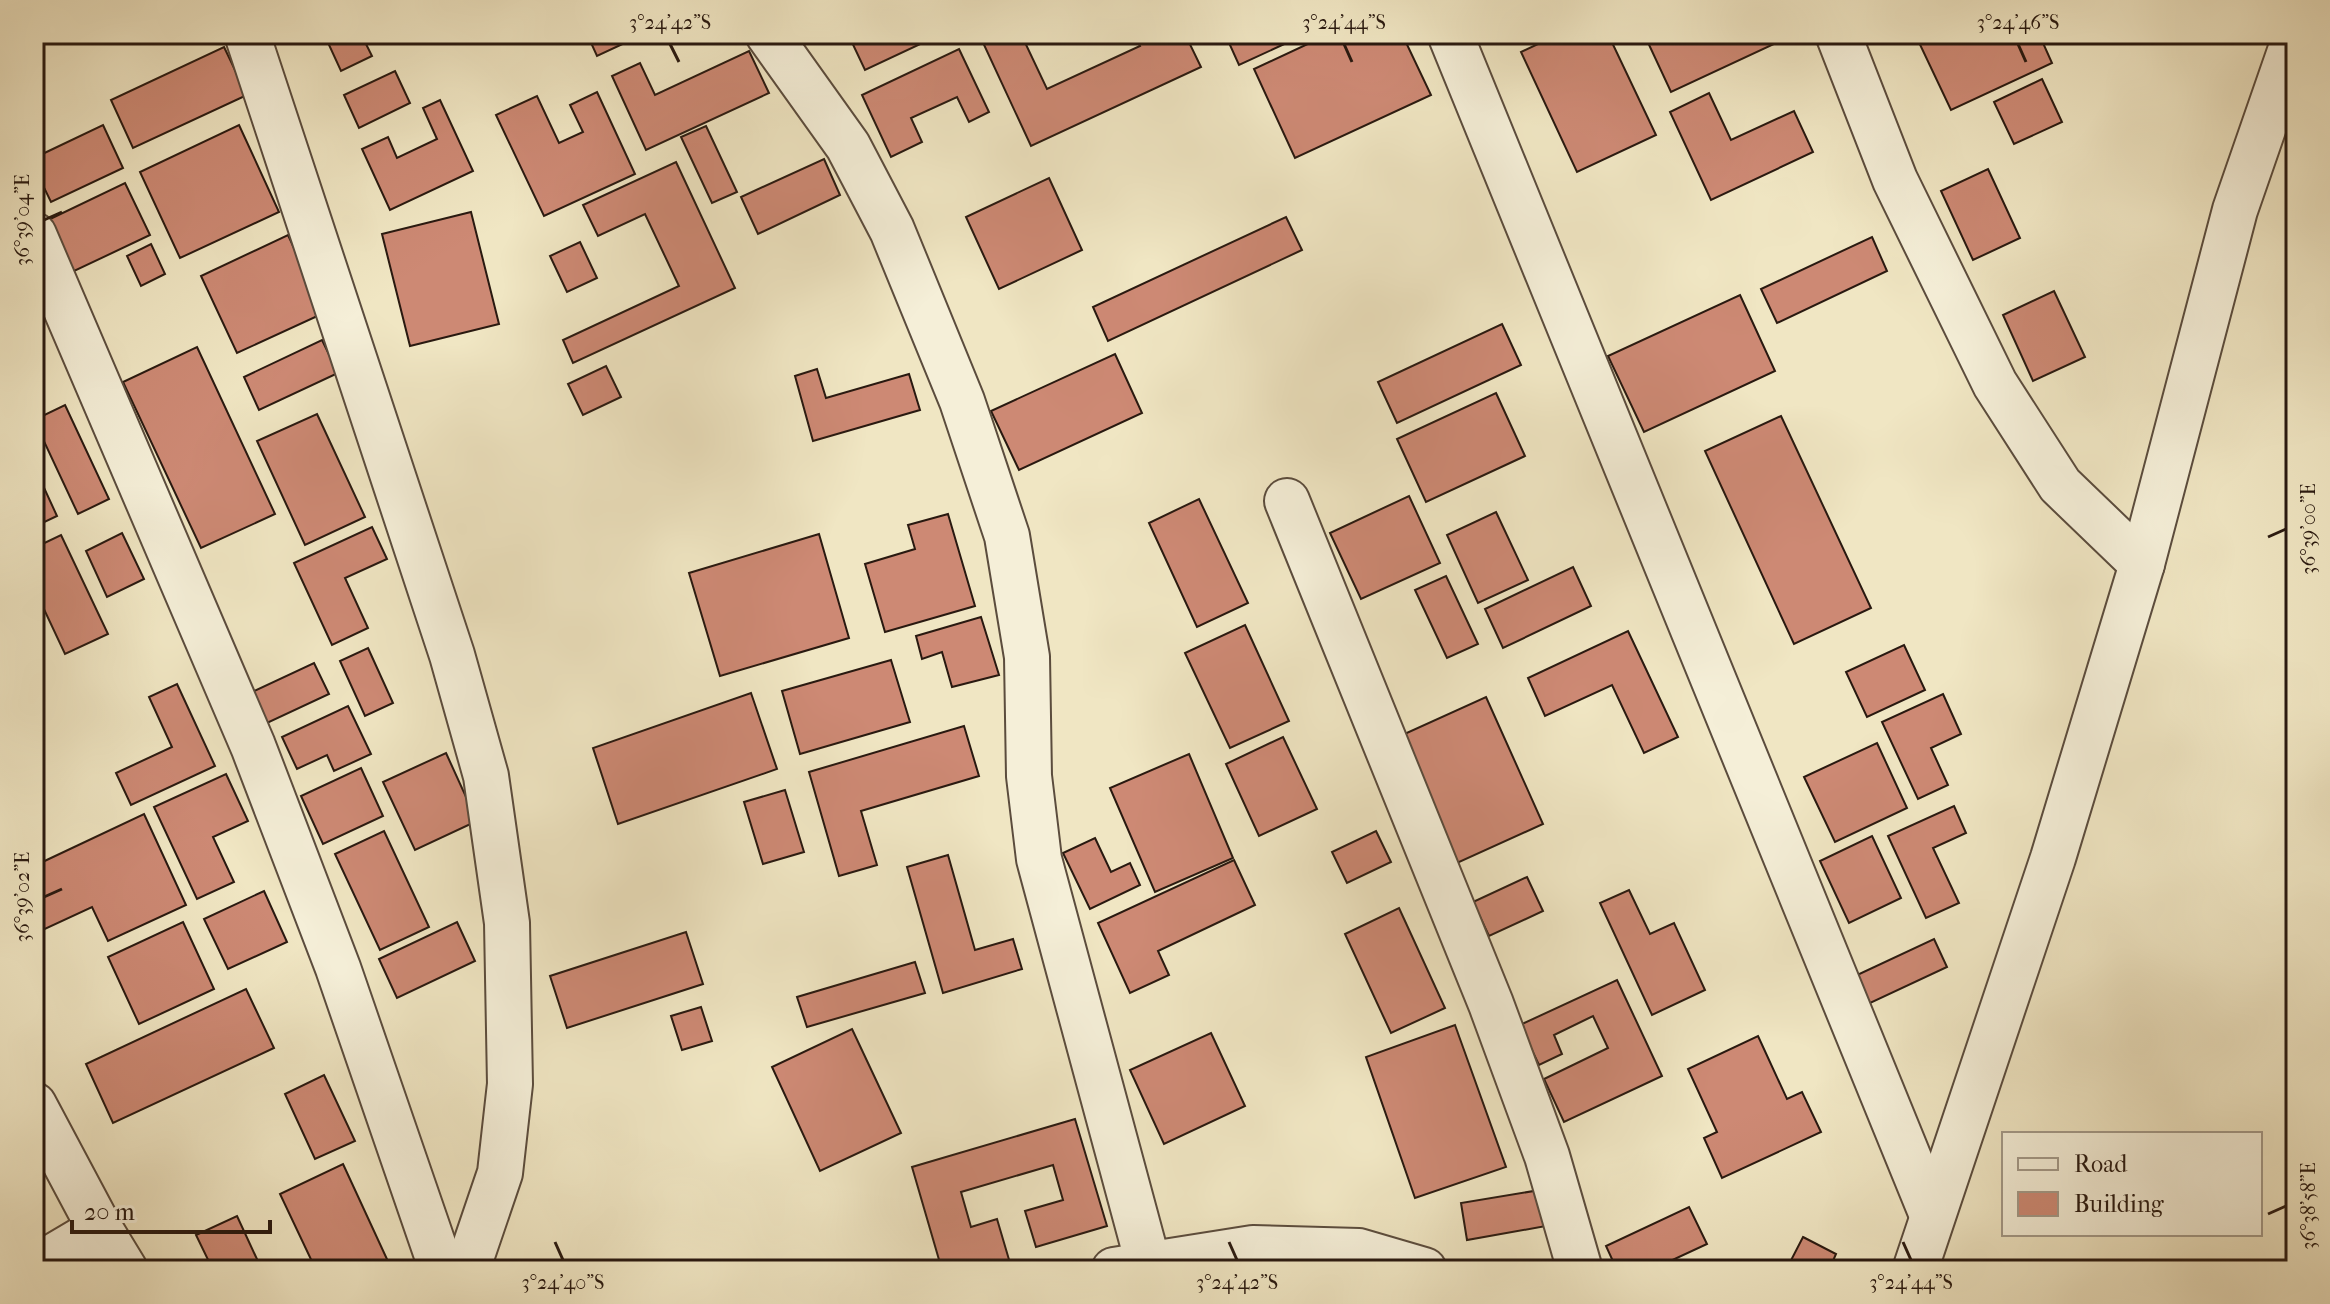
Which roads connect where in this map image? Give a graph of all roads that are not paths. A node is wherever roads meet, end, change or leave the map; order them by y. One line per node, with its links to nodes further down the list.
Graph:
1 (247, 34): 16 (street)
2 (768, 34): 12 (street)
3 (1450, 34): 10 (street)
4 (1838, 34): 8 (street)
5 (2286, 39): 8 (street)
6 (34, 235): 15 (street)
7 (1287, 501): 18 (street)
8 (2142, 564): 10 (street)
9 (34, 1105): 11 (street)
10 (1932, 1215): 19 (street)
11 (100, 1229): 13 (street); 14 (street)
12 (1131, 1266): 17 (street)
13 (34, 1268)
14 (125, 1270)
15 (442, 1270)
16 (467, 1270)
17 (1424, 1270)
18 (1580, 1270)
19 (1915, 1270)

